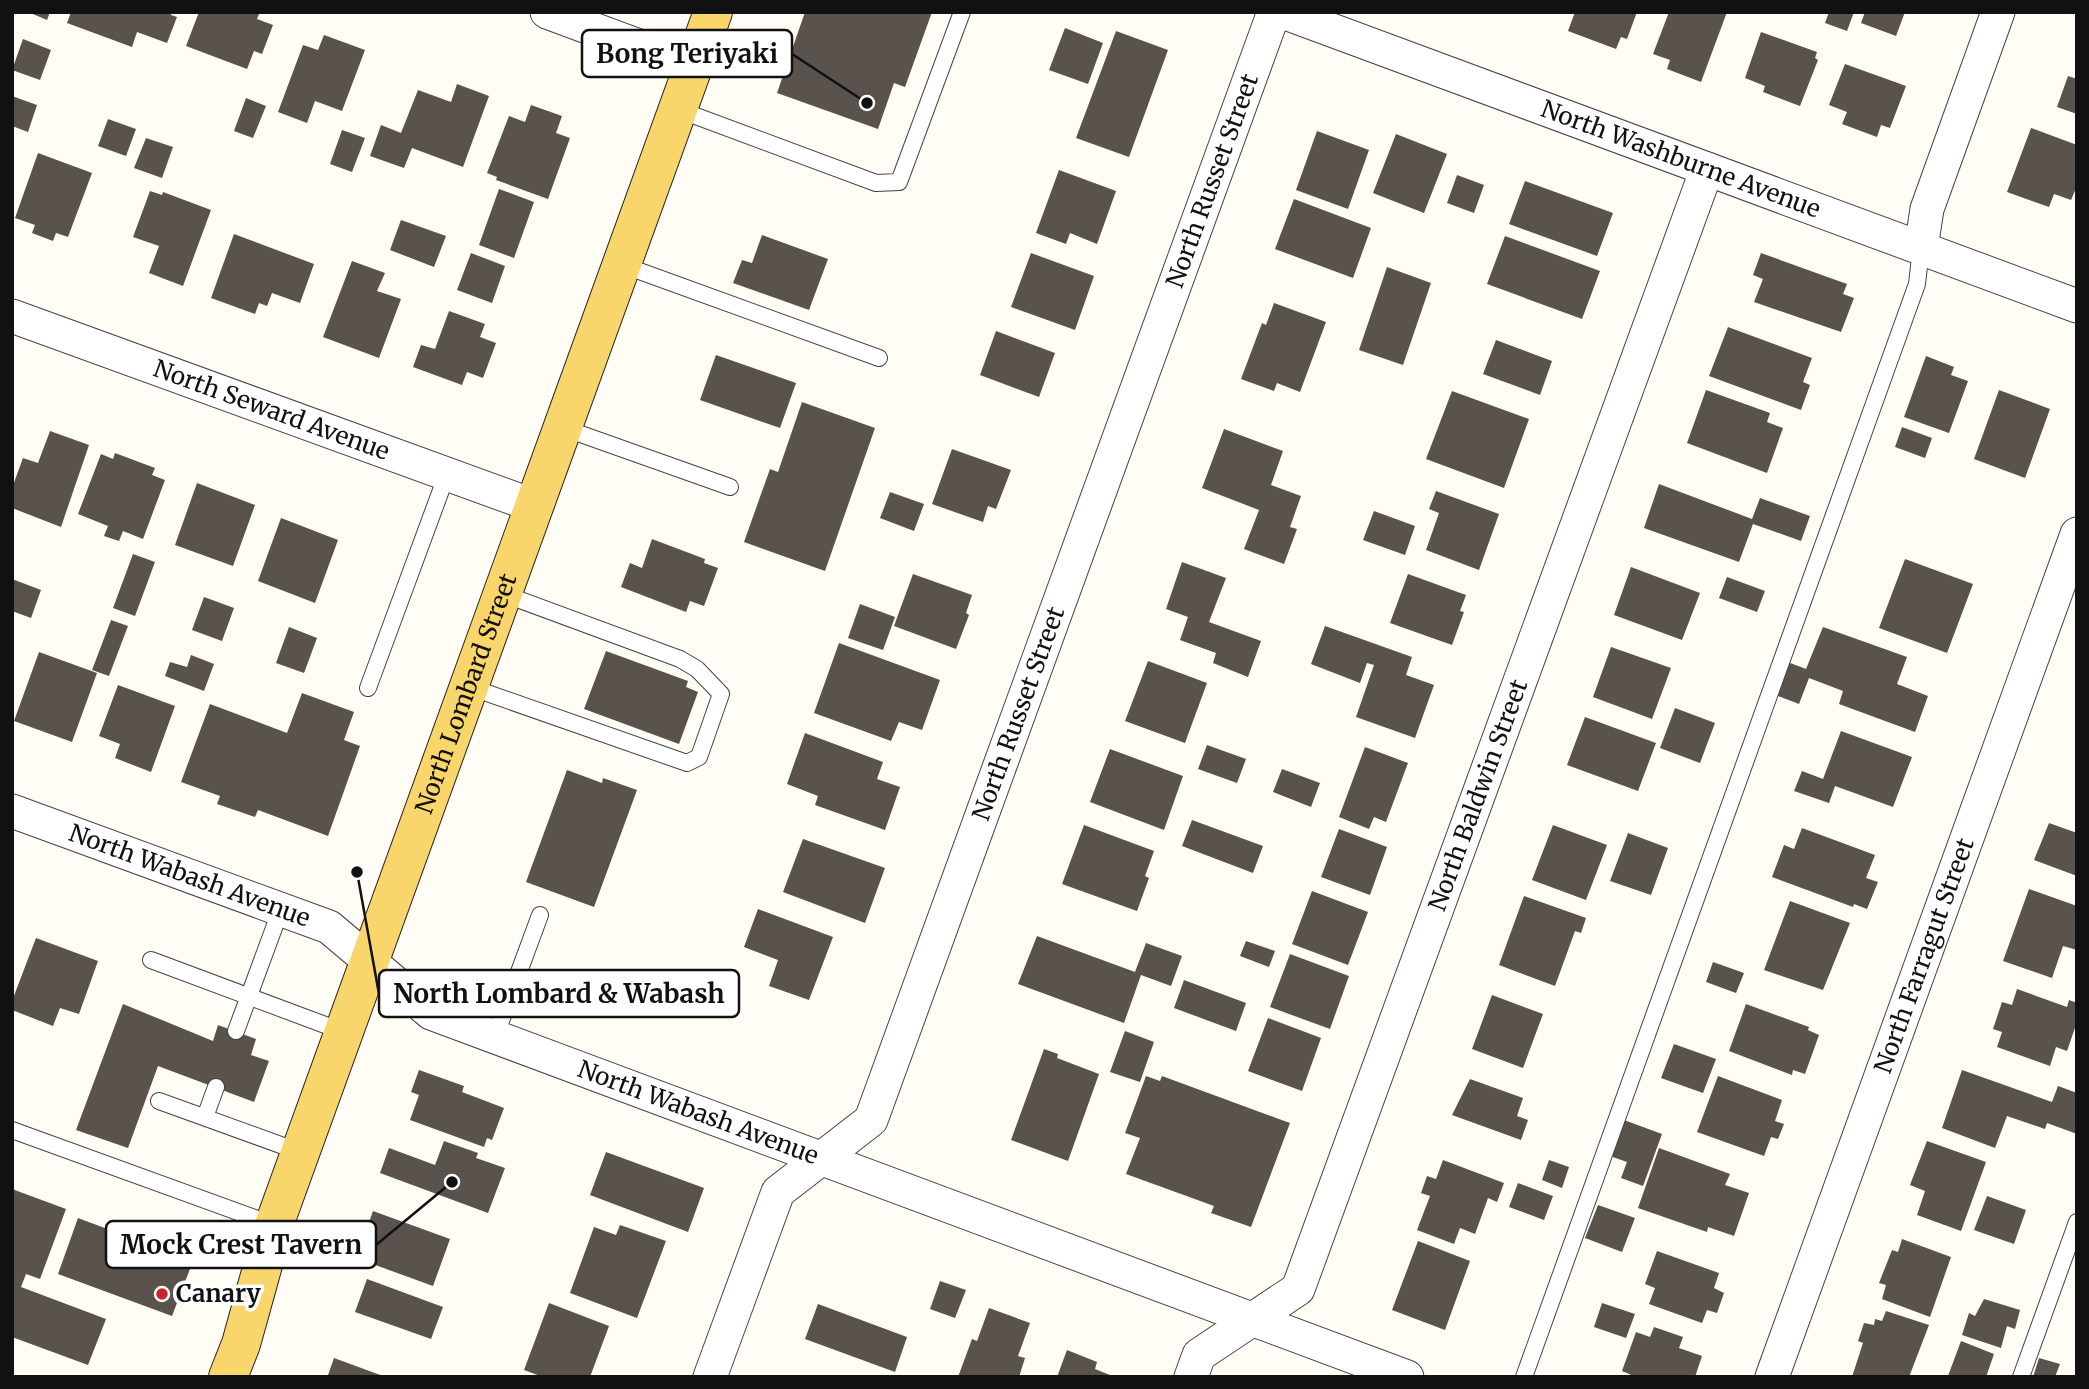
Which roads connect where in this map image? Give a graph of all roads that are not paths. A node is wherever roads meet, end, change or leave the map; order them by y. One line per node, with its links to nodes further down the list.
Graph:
1 (547, 12): 7 (street)
2 (713, 12): 7 (main road, North Lombard Street)
3 (962, 12): 8 (lane)
4 (1274, 12): 37 (street, North Russet Street)
5 (1283, 12): 9 (street, North Washburne Avenue)
6 (1998, 12): 10 (street)
7 (693, 66): 8 (main road, North Lombard Street)
8 (677, 109): 11 (main road, North Lombard Street)
9 (1707, 169): 10 (street, North Washburne Avenue); 40 (street, North Baldwin Street)
10 (1921, 248): 12 (street, North Washburne Avenue); 45 (lane)
11 (620, 264): 14 (lane); 15 (main road, North Lombard Street)
12 (2077, 306)
13 (12, 316): 16 (street, North Seward Avenue)
14 (878, 358)
15 (561, 427): 17 (lane); 18 (main road, North Lombard Street)
16 (447, 474): 18 (street, North Seward Avenue); 22 (lane)
17 (730, 487)
18 (533, 505): 20 (main road, North Lombard Street)
19 (2077, 534): 46 (street, North Farragut Street)
20 (501, 593): 21 (main road, North Lombard Street); 21 (lane)
21 (467, 686): 27 (main road, North Lombard Street)
22 (368, 688)
23 (12, 811): 24 (street, North Wabash Avenue)
24 (281, 909): 27 (street, North Wabash Avenue); 28 (lane)
25 (540, 915): 31 (lane)
26 (151, 960): 28 (lane)
27 (369, 962): 30 (main road, North Lombard Street); 31 (street, North Wabash Avenue)
28 (249, 996): 29 (lane); 30 (lane)
29 (236, 1031)
30 (344, 1032): 36 (main road, North Lombard Street)
31 (495, 1037): 37 (street, North Wabash Avenue)
32 (216, 1087): 34 (lane)
33 (159, 1101): 34 (lane)
34 (205, 1117): 36 (lane)
35 (12, 1130): 39 (lane)
36 (300, 1152): 39 (main road, North Lombard Street)
37 (821, 1159): 40 (street, North Wabash Avenue); 42 (street, North Russet Street)
38 (2077, 1222): 47 (lane)
39 (274, 1225): 41 (main road, North Lombard Street)
40 (1252, 1320): 43 (street, North Baldwin Street); 44 (street, North Wabash Avenue)
41 (228, 1377)
42 (710, 1377)
43 (1191, 1377)
44 (1407, 1377)
45 (1524, 1377)
46 (1772, 1377)
47 (2021, 1377)

